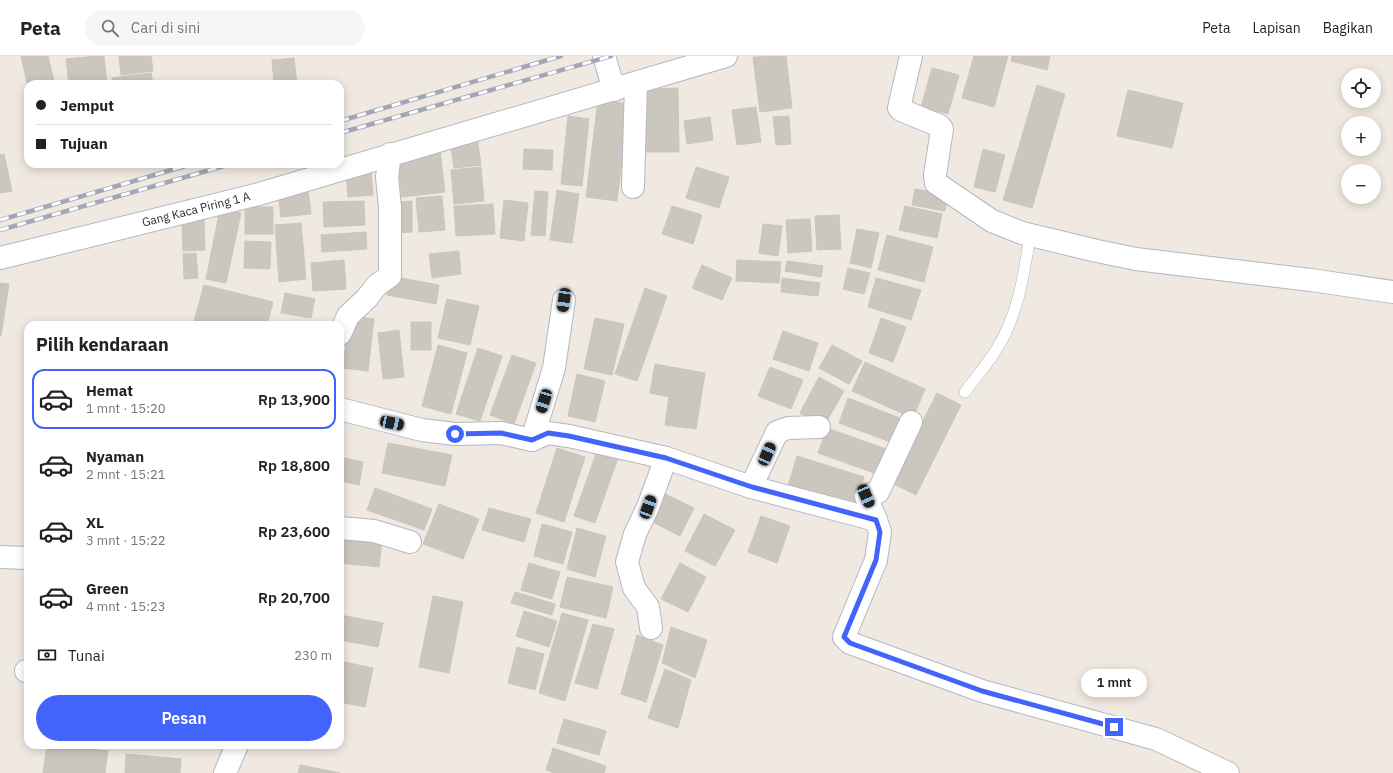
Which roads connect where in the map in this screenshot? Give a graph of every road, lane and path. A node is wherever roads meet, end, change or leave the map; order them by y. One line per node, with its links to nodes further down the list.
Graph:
1 (604, 56): 5 (street)
2 (726, 56): 4 (street, Gang Kaca Piring 1 A)
3 (911, 56): 8 (street)
4 (636, 83): 5 (street, Gang Kaca Piring 1 A); 7 (street)
5 (614, 90): 6 (street, Gang Kaca Piring 1 A)
6 (390, 154): 9 (street, Gang Kaca Piring 1 A); 12 (street)
7 (633, 187)
8 (1030, 235): 10 (street); 13 (lane)
9 (0, 258)
10 (1393, 292)
11 (564, 300): 17 (street)
12 (344, 325)
13 (965, 392)
14 (344, 410): 17 (street)
15 (911, 422): 20 (street)
16 (819, 427): 19 (street)
17 (532, 440): 18 (street)
18 (666, 458): 19 (street); 25 (street)
19 (752, 487): 20 (street)
20 (876, 520): 28 (street)
21 (344, 528): 22 (street)
22 (410, 542)
23 (0, 557): 24 (street)
24 (24, 558)
25 (651, 628)
26 (235, 749): 27 (street)
27 (225, 773)
28 (1228, 773)

